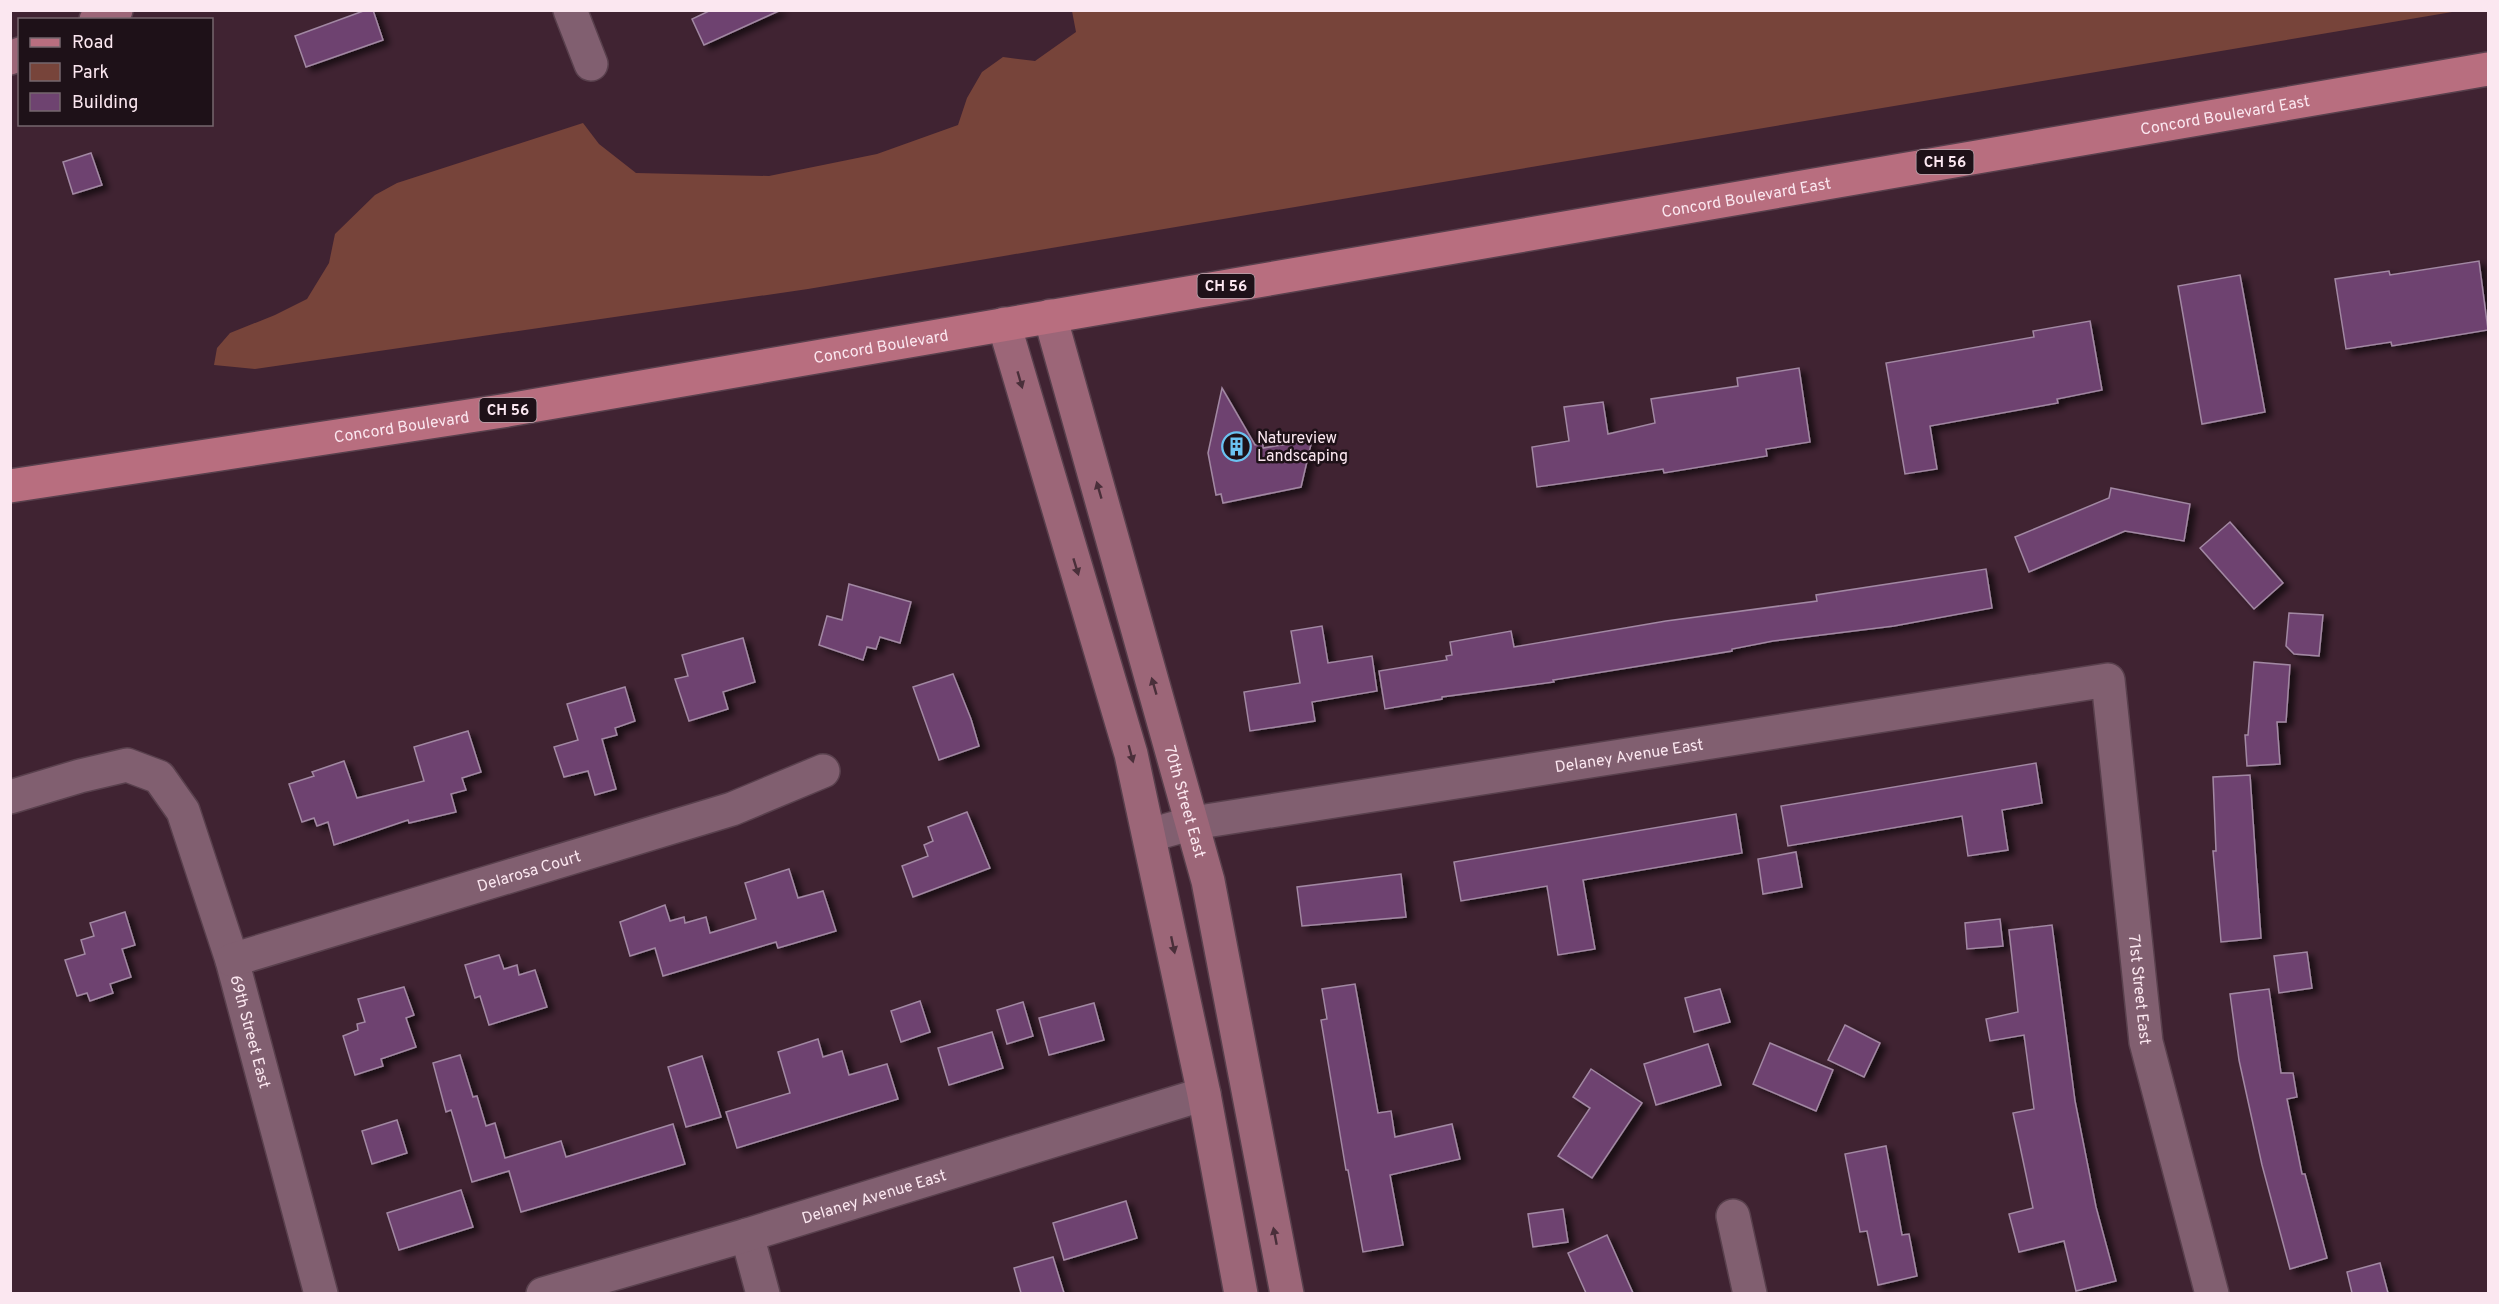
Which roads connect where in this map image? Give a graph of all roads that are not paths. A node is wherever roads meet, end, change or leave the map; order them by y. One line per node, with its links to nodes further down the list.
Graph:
1 (116, 10): 3 (main road)
2 (570, 10): 4 (street)
3 (100, 18)
4 (591, 64)
5 (2488, 69): 6 (main road, Concord Boulevard East / CH 56)
6 (1050, 316): 7 (main road, Concord Boulevard East / CH 56); 12 (main road, 70th Street East, one-way to 6)
7 (1004, 324): 8 (main road, Concord Boulevard / CH 56); 13 (main road, one-way to 13)
8 (10, 486)
9 (2108, 680): 12 (street, Delaney Avenue East); 24 (street, 71st Street East)
10 (824, 771): 14 (street, Delarosa Court)
11 (10, 797): 14 (street, 69th Street East)
12 (1192, 823): 13 (street, Delaney Avenue East); 22 (main road, 70th Street East, one-way to 12)
13 (1150, 835): 15 (main road, one-way to 15)
14 (232, 960): 18 (street, 69th Street East)
15 (1204, 1094): 17 (street, Delaney Avenue East); 21 (main road)
16 (1733, 1216): 23 (street)
17 (747, 1235): 19 (street, Delaney Avenue East); 20 (street)
18 (321, 1293)
19 (543, 1293)
20 (763, 1293)
21 (1241, 1293)
22 (1287, 1293)
23 (1750, 1293)
24 (2212, 1293)

